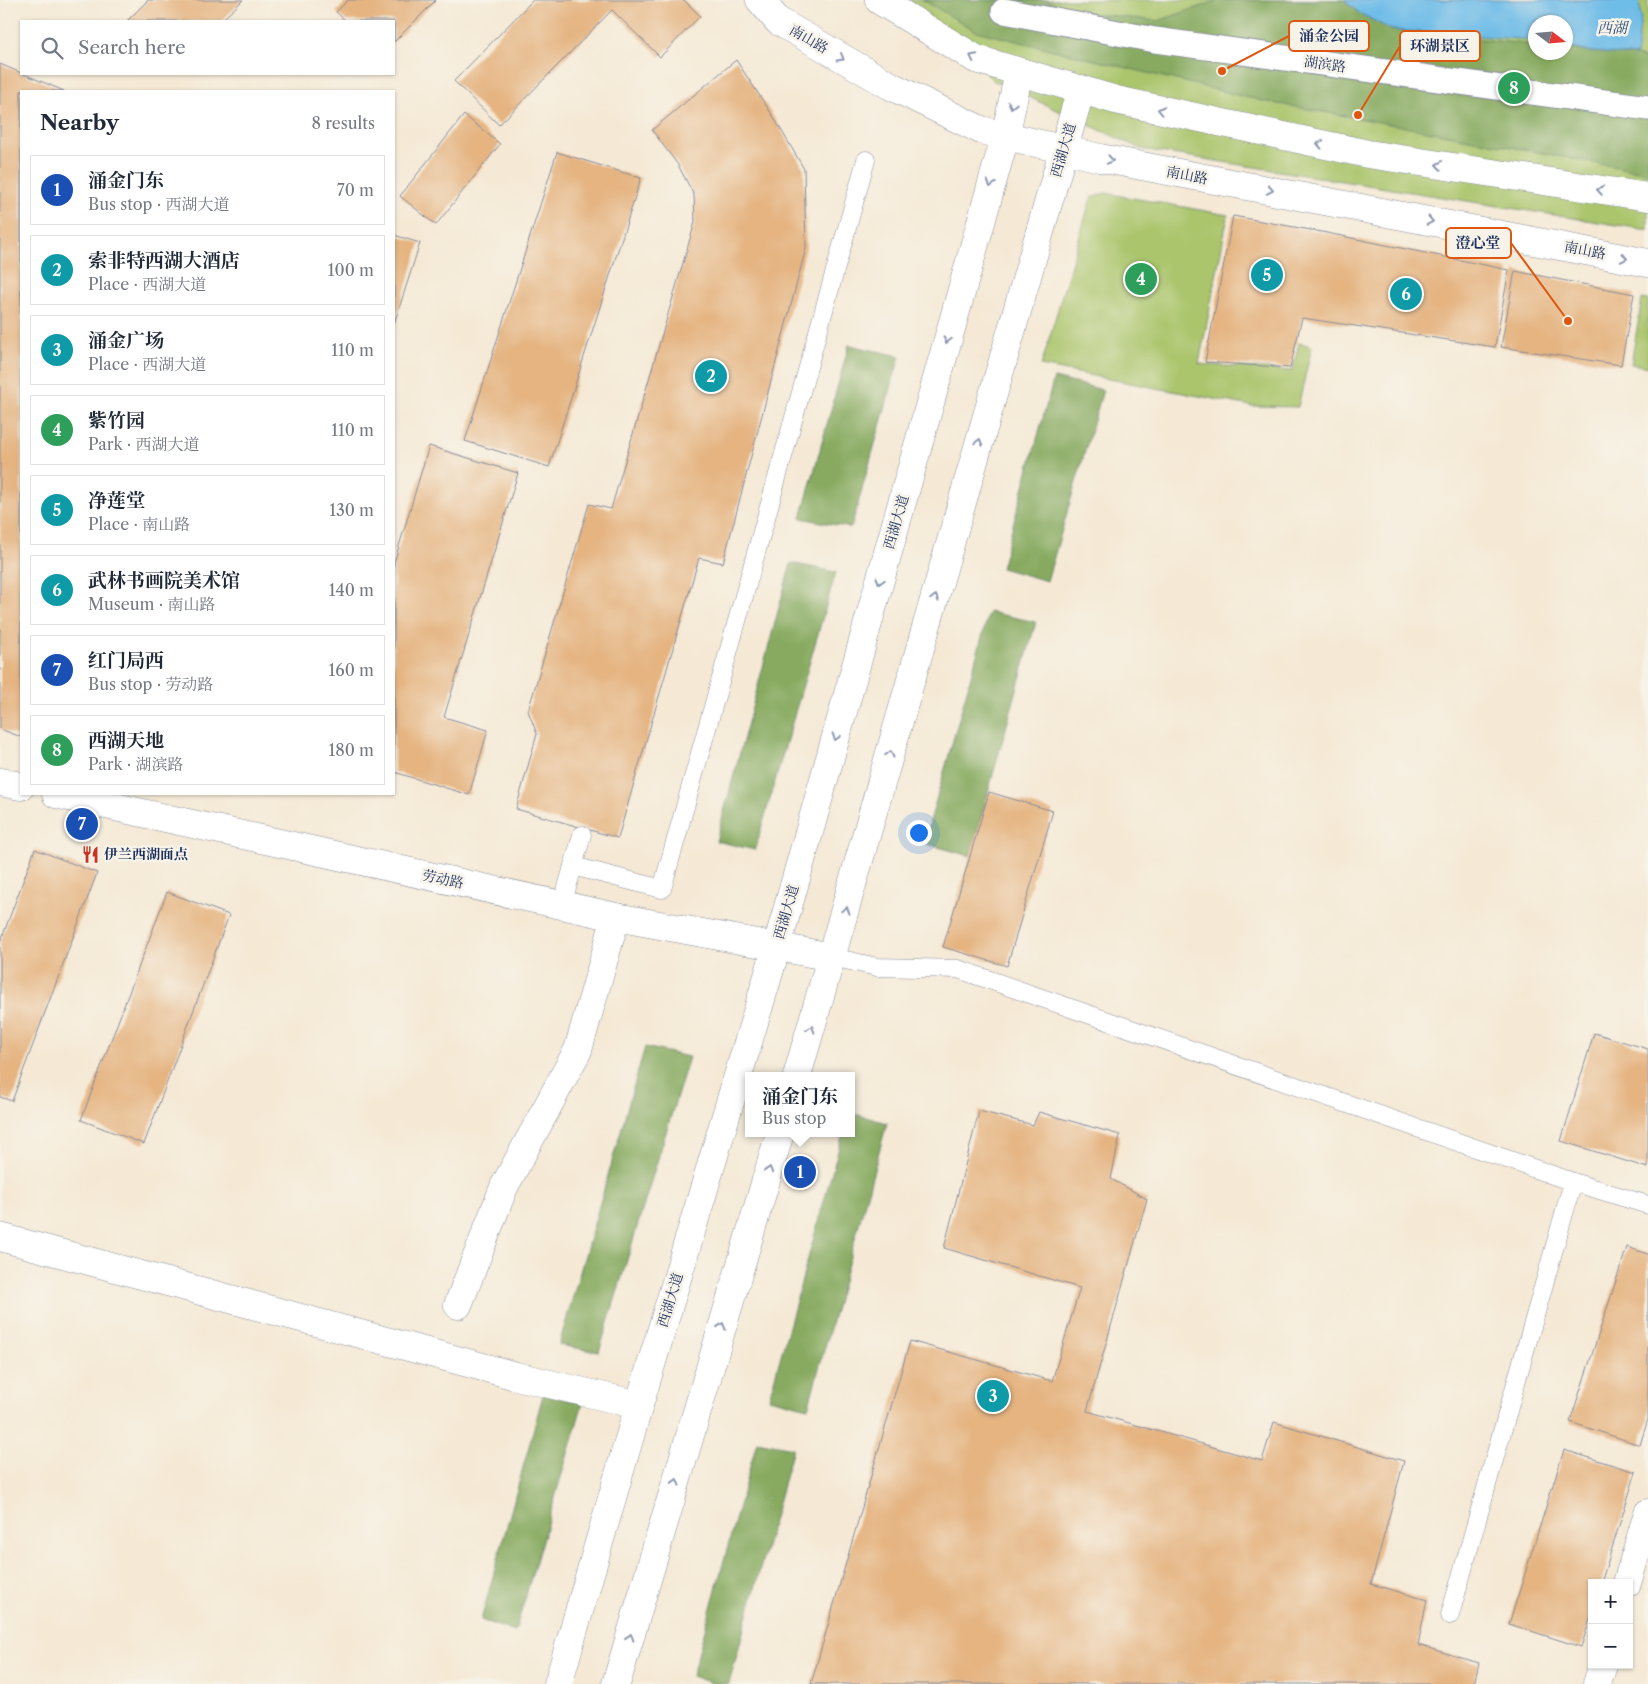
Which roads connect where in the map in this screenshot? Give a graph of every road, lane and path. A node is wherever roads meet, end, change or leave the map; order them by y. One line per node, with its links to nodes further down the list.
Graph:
1 (760, 0): 7 (main road, 南山路, one-way to 7)
2 (879, 0): 4 (main road, one-way to 2)
3 (1004, 11): 6 (street, 湖滨路)
4 (1019, 72): 5 (main road); 7 (main road, 西湖大道, one-way to 7)
5 (1081, 89): 8 (main road, 西湖大道); 10 (main road, one-way to 5)
6 (1648, 108)
7 (1005, 137): 8 (main road, 南山路); 19 (main road, 西湖大道, one-way to 19)
8 (1062, 150): 11 (main road, 南山路, one-way to 11); 20 (main road, 西湖大道, one-way to 8)
9 (866, 160): 16 (lane)
10 (1648, 198)
11 (1648, 262)
12 (0, 782): 13 (main road)
13 (20, 786)
14 (61, 795): 17 (main road, 劳动路)
15 (582, 835): 16 (lane)
16 (573, 866): 17 (lane)
17 (562, 905): 18 (main road, 劳动路)
18 (616, 917): 19 (main road, 劳动路); 26 (main road)
19 (777, 946): 20 (main road, 劳动路); 27 (main road, 西湖大道)
20 (832, 957): 21 (main road, 西湖大道, one-way to 20); 23 (lane)
21 (798, 1072)
22 (779, 1137): 33 (main road, one-way to 22)
23 (1572, 1182): 24 (lane); 30 (lane)
24 (1648, 1205)
25 (0, 1236): 27 (main road)
26 (458, 1305)
27 (639, 1405): 32 (main road, 西湖大道)
28 (1648, 1513): 29 (main road)
29 (1628, 1579)
30 (1450, 1615)
31 (1602, 1669): 34 (main road)
32 (558, 1684)
33 (616, 1684)
34 (1597, 1684)

